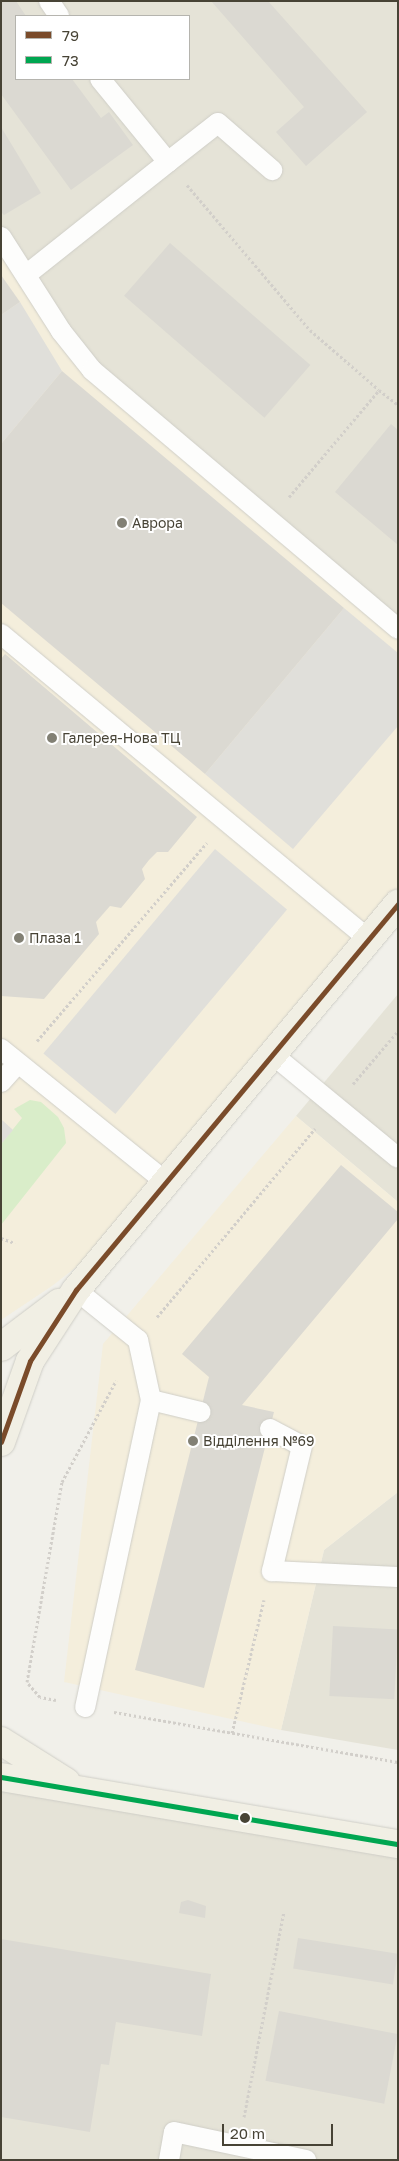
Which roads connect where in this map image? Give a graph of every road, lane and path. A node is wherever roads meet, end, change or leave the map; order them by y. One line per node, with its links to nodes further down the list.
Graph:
1 (49, 1): 2 (lane)
2 (58, 15)
3 (101, 80): 4 (lane)
4 (168, 162): 5 (lane); 7 (lane); 8 (path)
5 (272, 170)
6 (1, 237): 7 (lane)
7 (26, 275): 10 (lane)
8 (379, 390): 9 (path); 10 (path)
9 (398, 405)
10 (269, 521): 11 (lane)
11 (398, 629)
12 (1, 634): 13 (lane)
13 (230, 823): 15 (lane); 19 (path)
14 (398, 904): 15 (main road)
15 (368, 939): 18 (main road)
16 (398, 1031): 21 (path)
17 (1, 1049): 19 (lane)
18 (272, 1054): 21 (lane); 23 (main road)
19 (18, 1063): 20 (lane); 23 (lane)
20 (1, 1082)
21 (335, 1106): 22 (lane); 27 (path)
22 (398, 1158)
23 (166, 1182): 26 (main road)
24 (1, 1238): 25 (path)
25 (15, 1243)
26 (76, 1290): 27 (lane); 28 (main road); 32 (main road)
27 (138, 1340): 29 (lane); 35 (path)
28 (1, 1347)
29 (151, 1400): 30 (lane); 35 (lane)
30 (200, 1412)
31 (270, 1429): 33 (lane)
32 (1, 1442)
33 (272, 1571): 34 (lane); 36 (path)
34 (398, 1577)
35 (85, 1706): 36 (path)
36 (232, 1733): 38 (path)
37 (1, 1742): 40 (main road)
38 (398, 1762)
39 (1, 1777): 40 (main road)
40 (73, 1787): 41 (main road)
41 (398, 1844)
42 (284, 1912): 43 (path)
43 (238, 2147): 44 (lane); 45 (lane)
44 (169, 2160)
45 (306, 2160)

